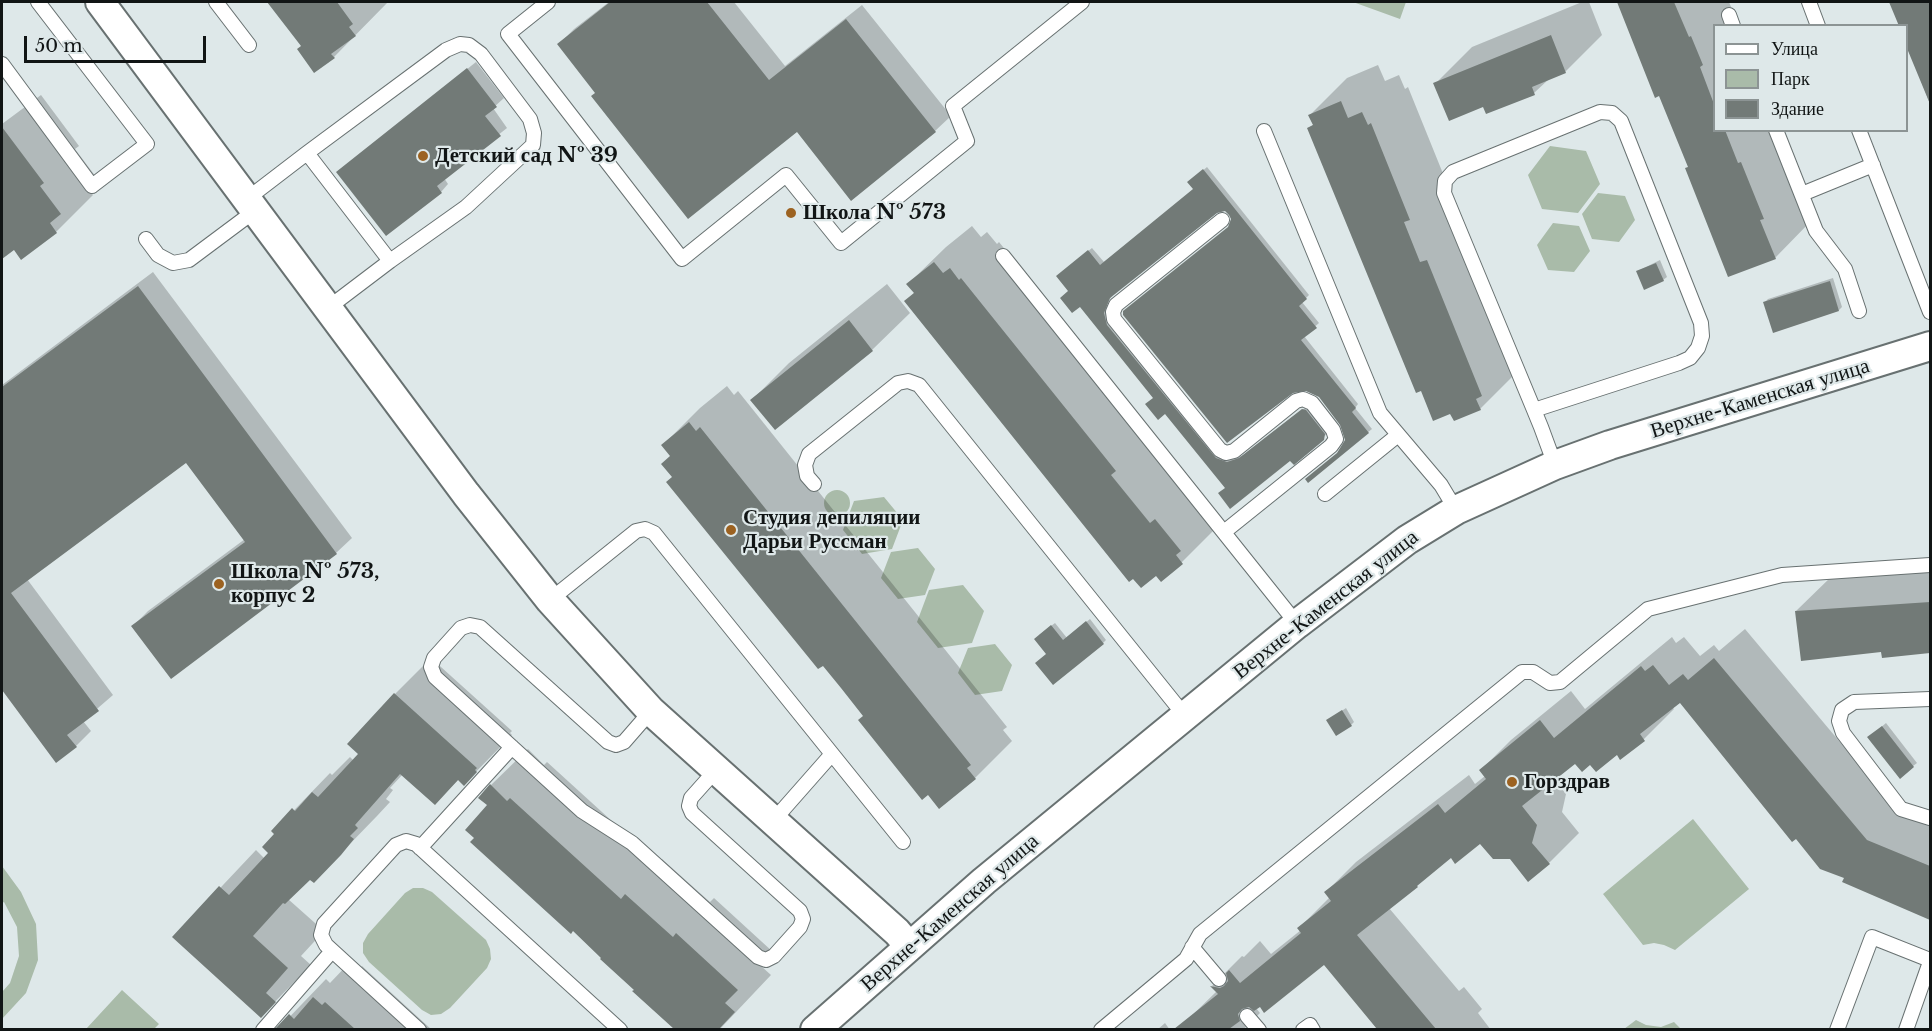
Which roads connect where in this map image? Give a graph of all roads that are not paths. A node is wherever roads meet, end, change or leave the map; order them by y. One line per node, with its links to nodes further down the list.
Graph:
1 (38, 2): 9 (lane)
2 (100, 2): 16 (street)
3 (216, 2): 8 (lane)
4 (548, 2): 5 (lane)
5 (1082, 2)
6 (1809, 2): 7 (lane)
7 (1817, 24)
8 (249, 45)
9 (2, 64)
10 (1263, 131): 26 (lane)
11 (1777, 132): 15 (lane)
12 (1860, 132): 14 (lane)
13 (307, 153): 16 (lane); 20 (lane); 20 (lane)
14 (1873, 165): 15 (lane); 23 (lane)
15 (1802, 194): 22 (lane)
16 (251, 205): 18 (lane); 21 (street)
17 (1222, 220): 31 (lane)
18 (146, 238)
19 (1003, 256): 31 (lane)
20 (390, 261): 21 (lane)
21 (328, 308): 33 (street)
22 (1859, 311)
23 (1930, 312)
24 (1930, 346): 27 (street, Верхне-Каменская улица)
25 (1534, 410): 25 (lane); 27 (lane)
26 (1398, 435): 29 (lane); 30 (lane)
27 (1555, 465): 30 (street, Верхне-Каменская улица)
28 (814, 484): 37 (lane)
29 (1325, 494)
30 (1456, 510): 34 (street, Верхне-Каменская улица)
31 (1224, 532): 34 (lane)
32 (1930, 565): 46 (lane)
33 (550, 600): 36 (street); 39 (lane)
34 (1297, 624): 37 (street, Верхне-Каменская улица)
35 (1930, 699): 41 (lane)
36 (651, 711): 38 (lane); 40 (street)
37 (1185, 716): 45 (street, Верхне-Каменская улица)
38 (512, 747): 40 (lane); 44 (lane)
39 (832, 754): 42 (lane); 43 (lane)
40 (717, 770): 42 (street)
41 (1930, 819)
42 (773, 820): 45 (street)
43 (903, 842)
44 (420, 848): 47 (lane); 53 (lane)
45 (909, 946): 54 (street, Верхне-Каменская улица)
46 (1192, 947): 49 (lane); 55 (lane)
47 (332, 951): 51 (lane); 52 (lane)
48 (1930, 961): 59 (lane); 60 (lane)
49 (1219, 979)
50 (1247, 1016): 56 (lane)
51 (262, 1029)
52 (419, 1029)
53 (620, 1029)
54 (815, 1029)
55 (1101, 1029)
56 (1259, 1029)
57 (1303, 1029): 58 (lane)
58 (1314, 1029)
59 (1837, 1029)
60 (1906, 1029)

